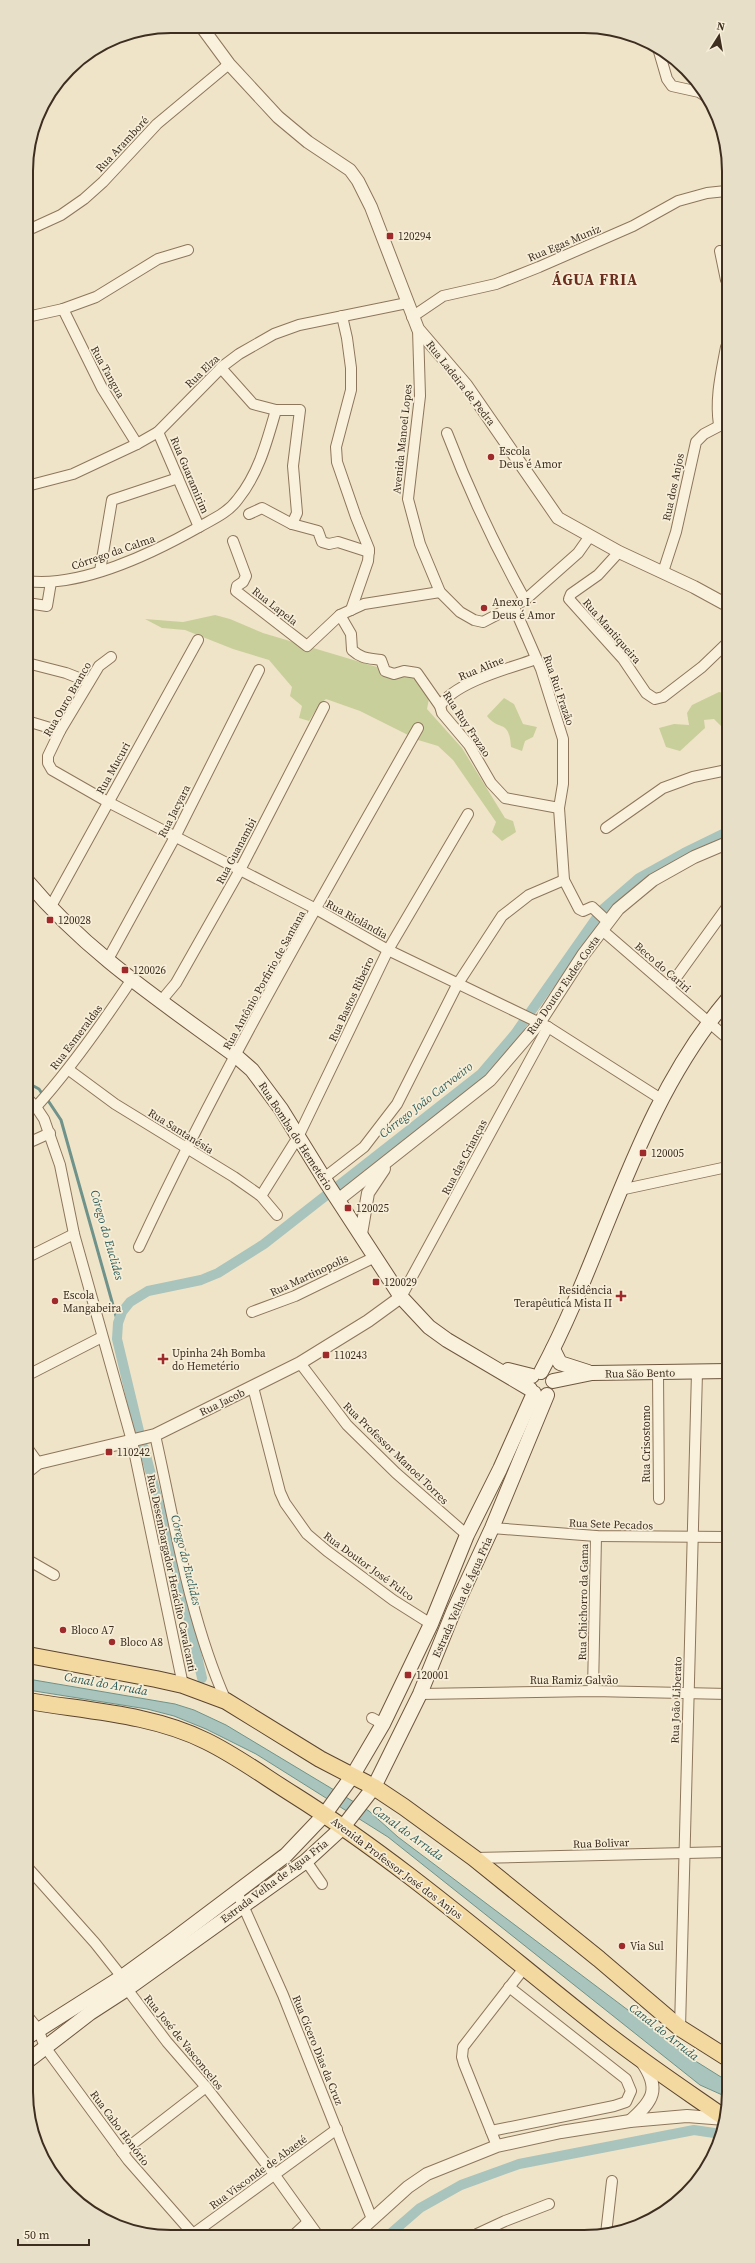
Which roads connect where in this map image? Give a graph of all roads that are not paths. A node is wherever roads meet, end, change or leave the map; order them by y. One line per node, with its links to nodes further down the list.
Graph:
1 (206, 33): 3 (street, Rua Ladeira de Pedra)
2 (665, 59): 4 (street)
3 (229, 64): 6 (street, Rua Aramboré); 10 (street, Rua Ladeira de Pedra)
4 (697, 92)
5 (722, 191): 14 (street, Rua Egas Muniz)
6 (33, 228)
7 (188, 250): 11 (street)
8 (720, 251): 9 (street)
9 (722, 261)
10 (407, 303): 13 (street, Rua Elza); 14 (street, Rua Ladeira de Pedra)
11 (63, 309): 12 (street); 23 (street, Rua Tangua)
12 (33, 315)
13 (342, 316): 16 (street, Rua Elza); 31 (street)
14 (412, 317): 15 (street, Rua Ladeira de Pedra)
15 (418, 329): 29 (street, Rua Ladeira de Pedra); 37 (street, Avenida Manoel Lopes)
16 (221, 368): 18 (street); 21 (street, Rua Elza)
17 (722, 371): 19 (street)
18 (276, 410): 27 (street); 28 (street, Córrego da Calma)
19 (722, 422)
20 (722, 425): 34 (street, Rua dos Anjos)
21 (158, 432): 23 (street, Rua Elza); 24 (street, Rua Guaramirim)
22 (447, 433): 38 (street)
23 (137, 444): 25 (street, Rua Elza)
24 (178, 478): 28 (street, Rua Guaramirim); 33 (street)
25 (33, 484)
26 (249, 514): 27 (street)
27 (292, 524): 31 (street)
28 (199, 527): 33 (street, Córrego da Calma)
29 (590, 536): 32 (street, Rua Ladeira de Pedra); 38 (street, Avenida Manoel Lopes)
30 (233, 540): 43 (street, Rua Lapela)
31 (369, 552): 42 (street)
32 (619, 552): 34 (street, Rua Ladeira de Pedra); 45 (street, Rua Mantiqueira)
33 (100, 571): 36 (street, Córrego da Calma)
34 (663, 572): 39 (street, Rua Ladeira de Pedra)
35 (33, 581): 36 (street, Córrego da Calma)
36 (50, 582): 40 (street)
37 (440, 592): 41 (street, Avenida Manoel Lopes); 42 (street)
38 (526, 600): 41 (street, Avenida Manoel Lopes)
39 (722, 602)
40 (33, 604)
41 (514, 607): 47 (street, Rua Rui Frazão)
42 (351, 610): 43 (street)
43 (340, 615): 51 (street, Rua Ruy Frazao)
44 (198, 640): 58 (street, Rua Mucuri)
45 (722, 648)
46 (112, 657): 50 (street, Rua Ouro Branco)
47 (536, 659): 51 (street, Rua Aline); 59 (street, Rua Rui Frazão)
48 (33, 665): 50 (street)
49 (259, 670): 62 (street, Rua Jacyara)
50 (89, 682): 55 (street, Rua Ouro Branco)
51 (440, 706): 59 (street, Rua Ruy Frazao)
52 (324, 707): 64 (street, Rua Guanambi)
53 (33, 723): 55 (street)
54 (418, 728): 68 (street, Rua Antônio Porfirio de Santana)
55 (60, 732): 56 (street, Rua Ouro Branco)
56 (48, 756): 58 (street, Rua Riolândia)
57 (722, 772): 61 (street)
58 (108, 802): 62 (street, Rua Riolândia); 67 (street, Rua Mucuri)
59 (559, 808): 65 (street, Rua Rui Frazão)
60 (468, 814): 71 (street, Rua Bastos Ribeiro)
61 (606, 828)
62 (175, 837): 64 (street, Rua Riolândia); 72 (street, Rua Jacyara)
63 (722, 845): 70 (street, Rua Doutor Eudes Costa)
64 (240, 870): 68 (street, Rua Riolândia); 76 (street, Rua Guanambi)
65 (564, 880): 70 (street, Beco do Cariri); 74 (street)
66 (33, 888): 67 (main road, Rua Bomba do Hemetério)
67 (50, 908): 72 (main road, Rua Bomba do Hemetério)
68 (316, 910): 71 (street, Rua Riolândia); 81 (street, Rua Antônio Porfirio de Santana)
69 (722, 914): 75 (street)
70 (604, 923): 75 (street, Beco do Cariri); 78 (street, Rua Doutor Eudes Costa)
71 (388, 950): 74 (street, Rua Riolândia); 87 (street, Rua Bastos Ribeiro)
72 (107, 961): 73 (main road, Rua Bomba do Hemetério)
73 (132, 979): 76 (main road, Rua Bomba do Hemetério); 82 (street, Rua Esmeraldas)
74 (457, 985): 78 (street, Rua Riolândia); 92 (street)
75 (670, 986): 79 (street, Beco do Cariri)
76 (161, 1001): 81 (main road, Rua Bomba do Hemetério)
77 (722, 1006): 79 (main road, Estrada Velha de Água Fria)
78 (538, 1023): 83 (street, Rua Riolândia); 90 (street, Rua Doutor Eudes Costa); 101 (street, Rua das Crianças)
79 (708, 1023): 80 (street, Beco do Cariri); 83 (main road, Estrada Velha de Água Fria)
80 (722, 1034)
81 (236, 1056): 87 (main road, Rua Bomba do Hemetério); 89 (street, Rua Antônio Porfirio de Santana)
82 (68, 1070): 85 (street, Rua Esmeraldas); 89 (street, Rua Santanésia)
83 (661, 1099): 93 (main road, Estrada Velha de Água Fria)
84 (33, 1102): 85 (street, Rua Desembargador Heráclito Cavalcanti)
85 (38, 1104): 86 (street, Rua Desembargador Heráclito Cavalcanti)
86 (50, 1133): 88 (street); 96 (street, Rua Desembargador Heráclito Cavalcanti)
87 (298, 1137): 92 (main road, Rua Bomba do Hemetério); 94 (street, Rua Bastos Ribeiro)
88 (33, 1142)
89 (187, 1149): 94 (street, Rua Santanésia); 98 (street, Rua Antônio Porfirio de Santana)
90 (391, 1158): 92 (street, Rua Doutor Eudes Costa); 97 (street)
91 (722, 1168): 93 (street)
92 (331, 1189): 97 (main road, Rua Bomba do Hemetério)
93 (620, 1190): 104 (main road, Estrada Velha de Água Fria)
94 (261, 1196): 95 (street, Rua Santanésia)
95 (277, 1215)
96 (74, 1234): 99 (street); 103 (street, Rua Desembargador Heráclito Cavalcanti)
97 (361, 1234): 100 (main road, Rua Bomba do Hemetério)
98 (139, 1247)
99 (33, 1254)
100 (375, 1257): 101 (main road, Rua Bomba do Hemetério); 102 (street, Rua Martinopolis)
101 (402, 1297): 105 (street, Rua Jacob); 111 (main road, Rua Bomba do Hemetério)
102 (252, 1312)
103 (102, 1338): 107 (street); 114 (street, Rua Desembargador Heráclito Cavalcanti)
104 (553, 1348): 109 (main road); 111 (main road, Estrada Velha de Água Fria)
105 (300, 1363): 112 (street, Rua Jacob); 118 (street, Rua Professor Manoel Torres)
106 (722, 1371): 108 (main road, Rua São Bento)
107 (33, 1372)
108 (697, 1372): 110 (main road, Rua São Bento); 121 (street, Rua João Liberato)
109 (592, 1373): 110 (main road, Rua São Bento); 111 (main road, Rua São Bento)
110 (658, 1373): 116 (street, Rua Crisostomo)
111 (537, 1385): 117 (main road, Estrada Velha de Água Fria); 118 (main road, Estrada Velha de Água Fria)
112 (253, 1387): 113 (street, Rua Jacob); 124 (street, Rua Doutor José Fulco)
113 (155, 1435): 114 (street, Rua Jacob); 131 (street, Rua Desembargador Heráclito Cavalcanti)
114 (132, 1441): 115 (street, Rua Jacob); 126 (street, Rua Desembargador Heráclito Cavalcanti)
115 (33, 1467)
116 (658, 1499)
117 (492, 1528): 119 (street, Rua Sete Pecados); 129 (main road, Estrada Velha de Água Fria)
118 (467, 1535): 124 (main road, Estrada Velha de Água Fria)
119 (596, 1536): 121 (street, Rua Sete Pecados); 127 (street, Rua Chichorro da Gama)
120 (722, 1537): 121 (street, Rua Sete Pecados)
121 (694, 1538): 128 (street, Rua João Liberato)
122 (33, 1563): 123 (street)
123 (54, 1574)
124 (430, 1624): 133 (main road, Estrada Velha de Água Fria)
125 (33, 1656): 126 (main road)
126 (183, 1685): 131 (main road)
127 (593, 1691): 128 (street, Rua Ramiz Galvão); 129 (street, Rua Ramiz Galvão)
128 (688, 1693): 130 (street, Rua Ramiz Galvão); 137 (street, Rua João Liberato)
129 (420, 1694): 134 (main road, Estrada Velha de Água Fria)
130 (722, 1694)
131 (226, 1701): 133 (main road)
132 (33, 1702): 135 (main road, Avenida Professor José dos Anjos)
133 (350, 1781): 134 (main road); 135 (main road, Estrada Velha de Água Fria)
134 (370, 1793): 136 (main road, Estrada Velha de Água Fria); 139 (main road)
135 (329, 1809): 136 (main road, Avenida Professor José dos Anjos); 143 (main road, Estrada Velha de Água Fria)
136 (347, 1821): 140 (main road, Estrada Velha de Água Fria); 145 (main road, Avenida Professor José dos Anjos)
137 (683, 1852): 138 (street, Rua Bolivar); 139 (street, Rua Bolivar); 148 (street, Rua João Liberato)
138 (722, 1852)
139 (474, 1858): 148 (main road)
140 (306, 1861): 142 (street); 144 (main road, Estrada Velha de Água Fria)
141 (33, 1875): 146 (street, Rua José de Vasconcelos)
142 (322, 1884)
143 (231, 1893): 144 (street, Rua Cícero Dias da Cruz); 146 (main road, Estrada Velha de Água Fria)
144 (244, 1904): 146 (main road, Estrada Velha de Água Fria); 158 (street, Rua Cícero Dias da Cruz)
145 (525, 1967): 147 (street); 153 (main road, Avenida Professor José dos Anjos)
146 (125, 1983): 149 (main road, Estrada Velha de Água Fria); 150 (main road, Estrada Velha de Água Fria); 154 (street, Rua José de Vasconcelos)
147 (509, 1987): 159 (street); 159 (street)
148 (680, 2028): 151 (main road)
149 (33, 2033): 150 (street, Rua Cabo Honório)
150 (45, 2047): 152 (main road, Estrada Velha de Água Fria); 161 (street, Rua Cabo Honório)
151 (722, 2055)
152 (33, 2057)
153 (639, 2058): 155 (main road, Avenida Professor José dos Anjos); 157 (street)
154 (206, 2087): 161 (street); 162 (street, Rua José de Vasconcelos)
155 (720, 2114)
156 (719, 2118): 157 (street)
157 (630, 2121): 160 (street)
158 (337, 2129): 162 (street, Rua Visconde de Abaeté); 165 (street, Rua Cícero Dias da Cruz)
159 (491, 2131): 160 (street)
160 (497, 2146): 165 (street)
161 (122, 2152): 168 (street, Rua Cabo Honório)
162 (274, 2174): 166 (street, Rua José de Vasconcelos); 169 (street, Rua Visconde de Abaeté)
163 (612, 2181): 167 (street)
164 (550, 2204): 173 (street)
165 (372, 2219): 172 (street)
166 (308, 2222): 170 (street); 171 (street, Rua José de Vasconcelos)
167 (607, 2228)
168 (190, 2230)
169 (198, 2230)
170 (299, 2230)
171 (314, 2230)
172 (360, 2230)
173 (486, 2230)

